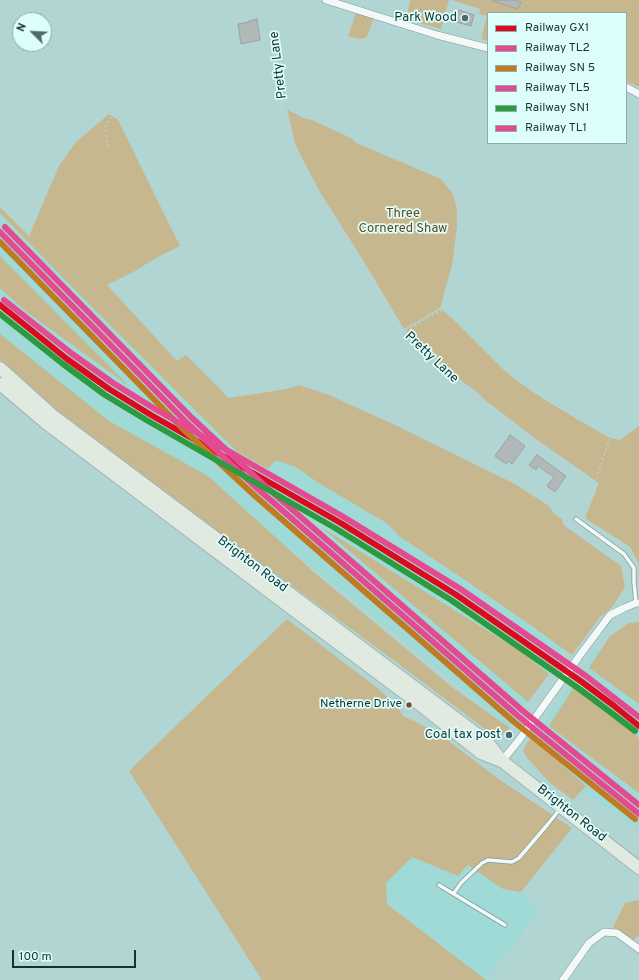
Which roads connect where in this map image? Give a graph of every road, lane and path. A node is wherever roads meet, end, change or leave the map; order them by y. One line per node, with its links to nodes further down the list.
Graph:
1 (257, 0): 12 (path)
2 (272, 0): 14 (path, Pretty Lane)
3 (320, 0): 7 (path)
4 (326, 0): 5 (street)
5 (376, 16): 7 (path); 8 (street)
6 (385, 27): 7 (path)
7 (374, 30): 13 (path)
8 (487, 48)
9 (487, 77): 13 (path)
10 (627, 88): 11 (street)
11 (639, 94)
12 (108, 147)
13 (460, 210): 14 (path)
14 (404, 332): 18 (path, Pretty Lane)
15 (639, 365): 18 (path)
16 (0, 368): 23 (highway, Brighton Road)
17 (0, 384): 23 (highway, Brighton Road)
18 (591, 486): 19 (path)
19 (587, 496): 20 (path); 21 (path)
20 (576, 519): 21 (lane)
21 (583, 524): 22 (lane)
22 (637, 603): 23 (street)
23 (502, 761): 24 (highway, Brighton Road)
24 (561, 807): 25 (highway, Brighton Road); 27 (lane)
25 (639, 868)
26 (439, 885): 27 (lane)
27 (454, 893): 28 (lane)
28 (505, 925)
29 (639, 949): 30 (street)
30 (563, 980)

